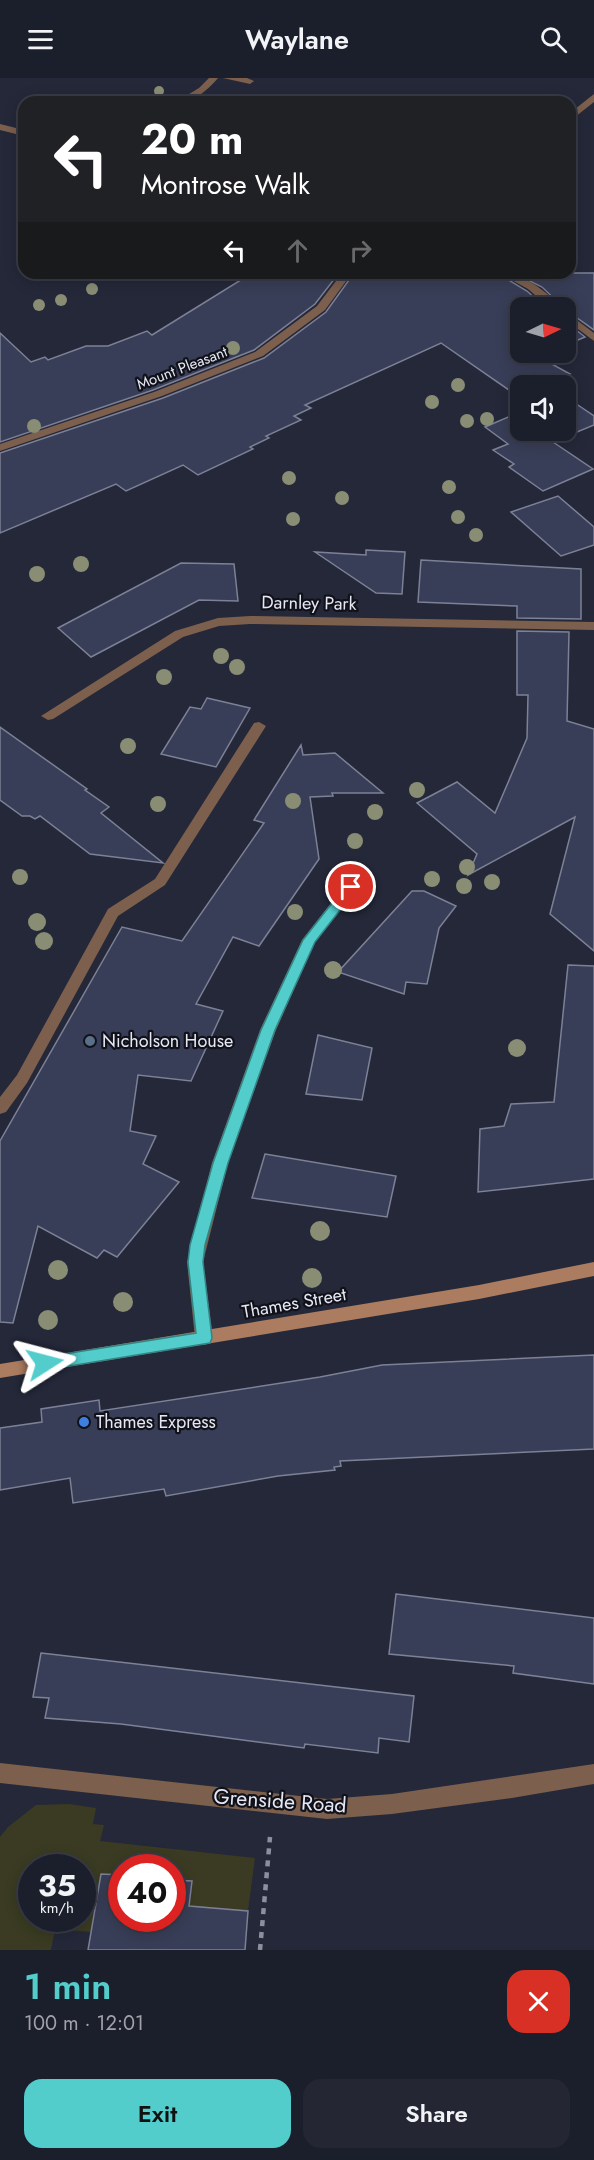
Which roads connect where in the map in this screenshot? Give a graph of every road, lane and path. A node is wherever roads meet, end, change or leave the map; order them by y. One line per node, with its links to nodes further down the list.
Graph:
1 (214, 78): 4 (street)
2 (227, 78): 3 (street)
3 (250, 81)
4 (192, 96)
5 (594, 97): 6 (street)
6 (576, 113)
7 (0, 127): 8 (street)
8 (18, 132)
9 (343, 279): 14 (street, Mount Pleasant)
10 (516, 279): 11 (street)
11 (544, 297)
12 (576, 323): 13 (street)
13 (594, 338)
14 (0, 448)
15 (594, 626): 16 (street, Darnley Park)
16 (48, 716)
17 (259, 726): 19 (street)
18 (351, 887): 21 (street)
19 (0, 1108)
20 (594, 1269): 21 (street, Thames Street)
21 (204, 1338): 22 (street, Thames Street)
22 (0, 1371)
23 (0, 1773): 25 (street, Grenside Road)
24 (594, 1774): 25 (street, Grenside Road)
25 (273, 1804): 26 (path)
26 (260, 1950)

